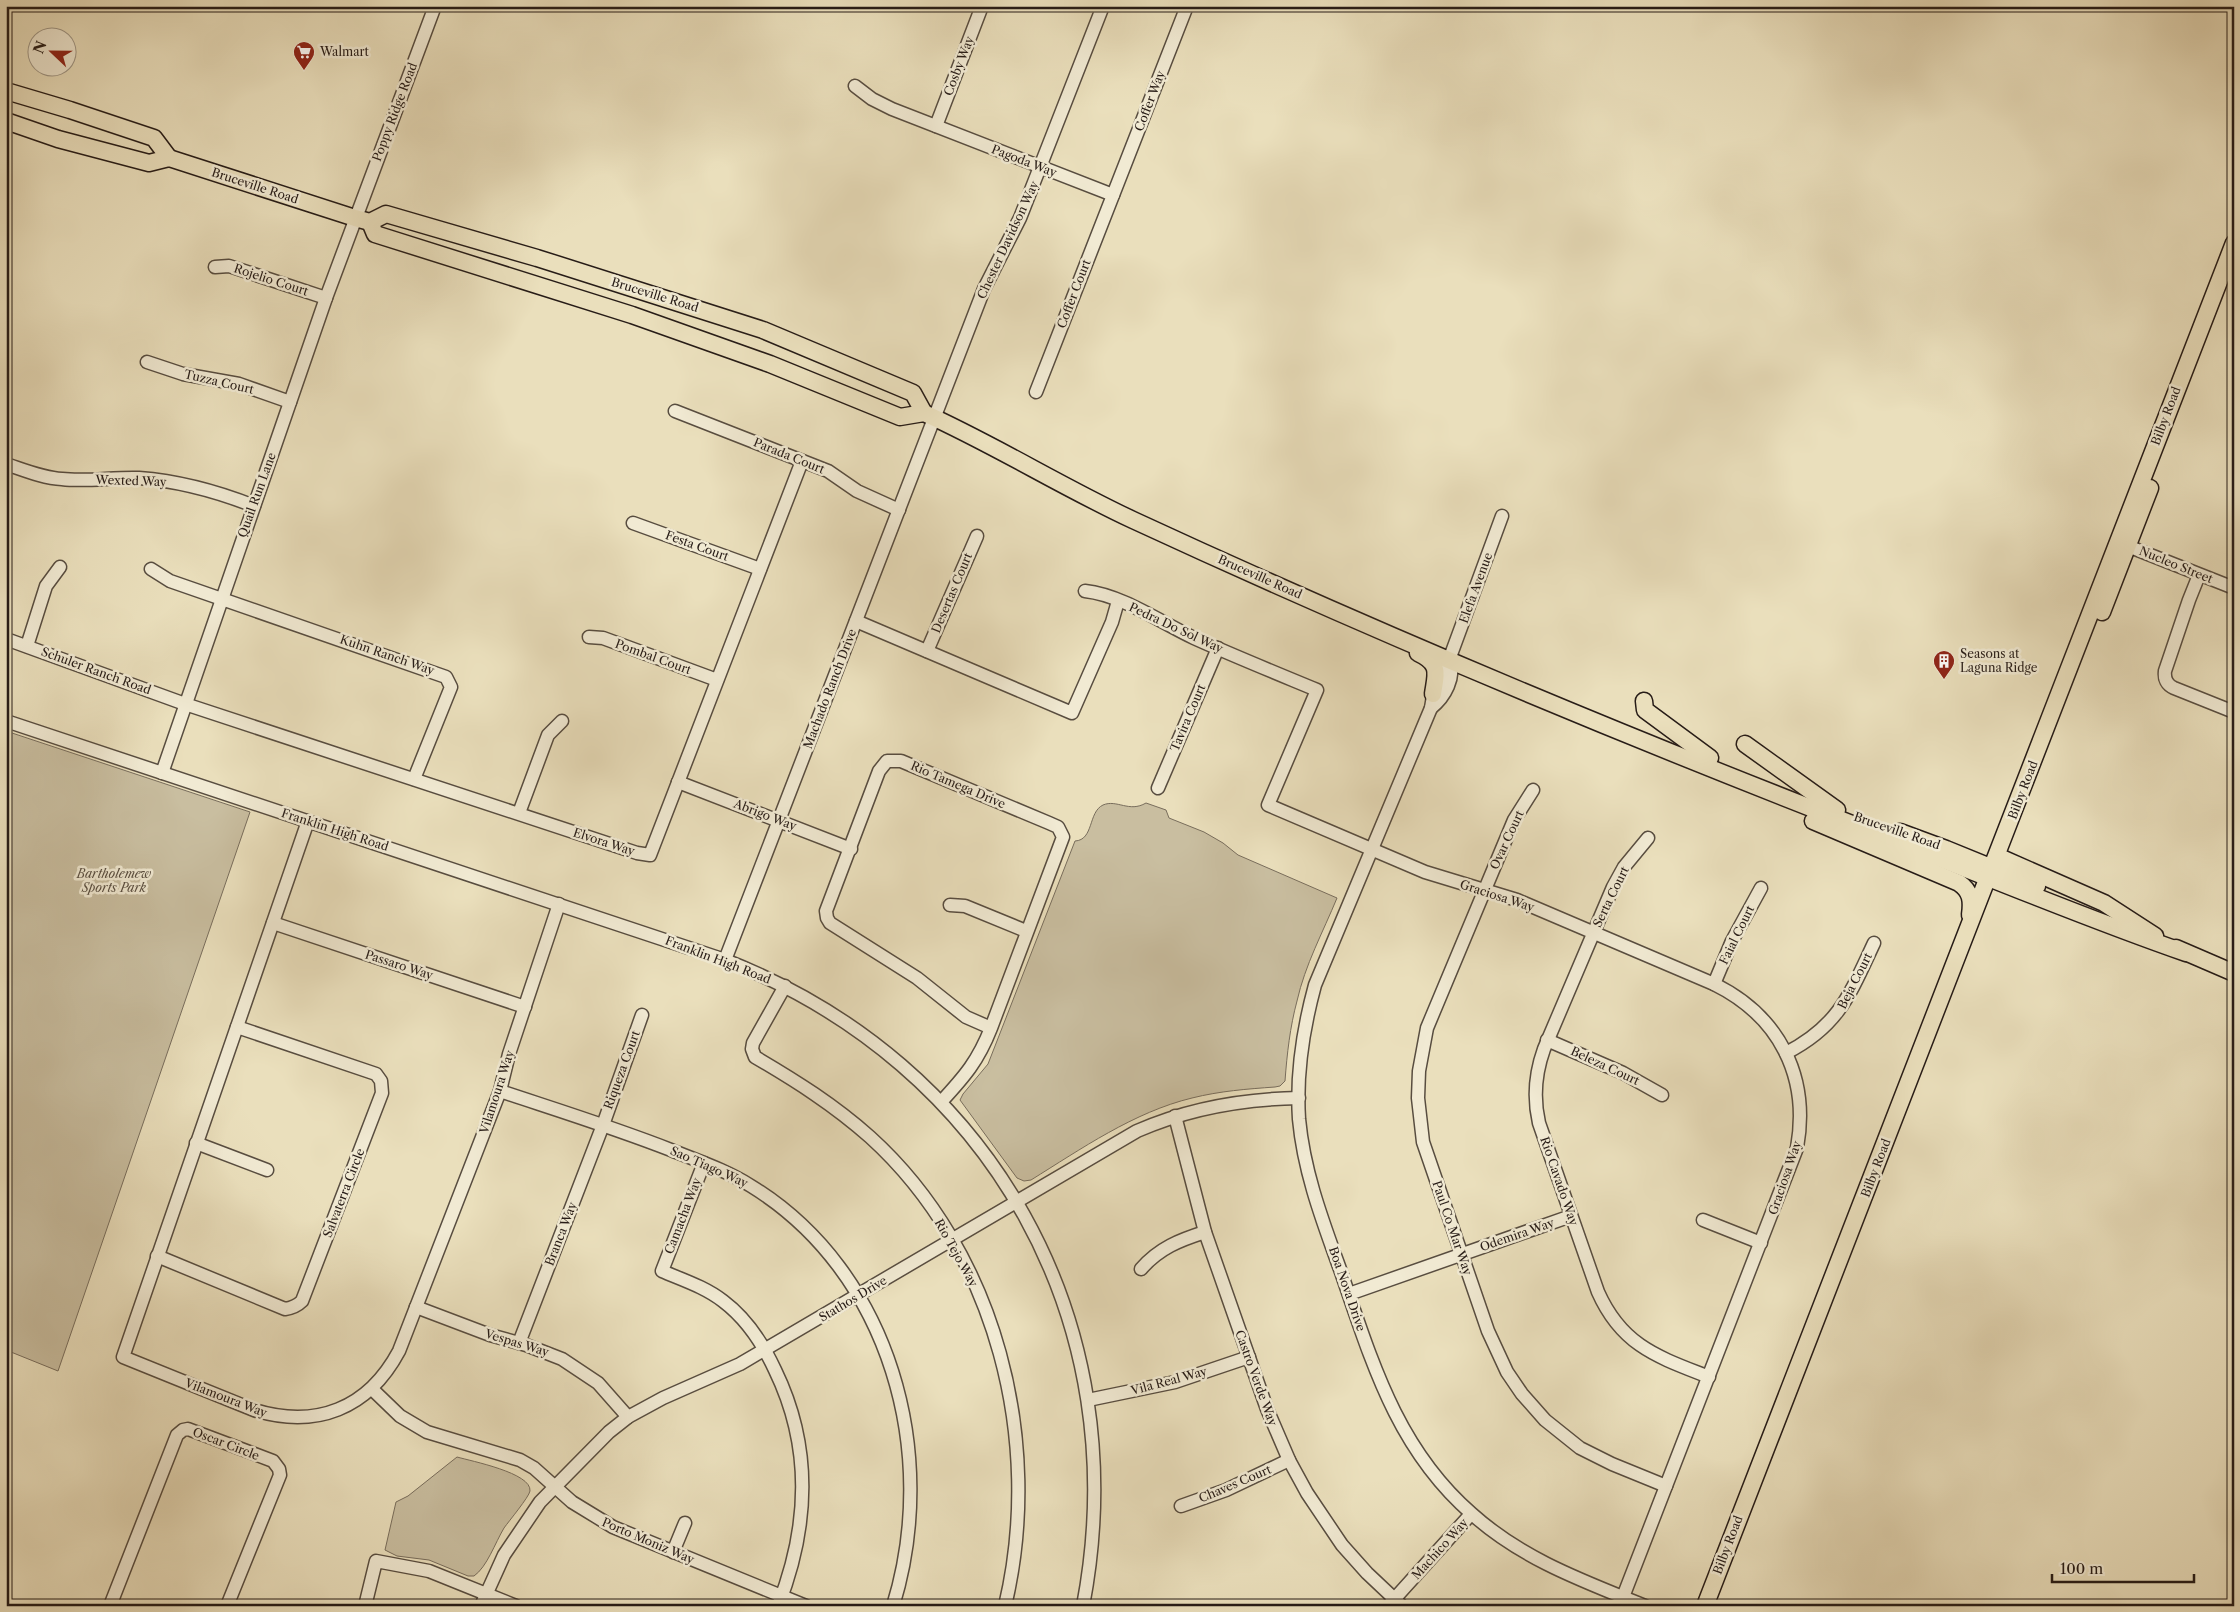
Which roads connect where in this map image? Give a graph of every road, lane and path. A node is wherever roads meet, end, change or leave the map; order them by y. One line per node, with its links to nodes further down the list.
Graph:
1 (435, 6): 12 (street, Poppy Ridge Road)
2 (982, 6): 8 (street, Cosby Way)
3 (1103, 6): 10 (street, Chester Davidson Way)
4 (1187, 6): 11 (street, Coffer Way)
5 (856, 86): 8 (street, Pagoda Way)
6 (6, 91): 9 (main road)
7 (6, 122): 9 (main road, Bruceville Road)
8 (936, 126): 10 (street, Pagoda Way)
9 (169, 158): 12 (main road, Bruceville Road)
10 (1040, 167): 11 (street, Pagoda Way); 21 (street, Chester Davidson Way)
11 (1113, 195): 18 (street, Coffer Court)
12 (362, 220): 16 (street, Quail Run Lane); 21 (main road, Bruceville Road); 21 (main road, Bruceville Road)
13 (2234, 244): 29 (main road, Bilby Road)
14 (215, 266): 16 (street, Rojelio Court)
15 (2234, 269): 29 (main road, Bilby Road)
16 (326, 298): 19 (street, Quail Run Lane)
17 (147, 362): 19 (street, Tuzza Court)
18 (1036, 392)
19 (290, 402): 24 (street, Quail Run Lane)
20 (674, 411): 22 (street, Parada Court)
21 (929, 416): 25 (street, Machado Ranch Drive); 41 (main road, Bruceville Road)
22 (802, 461): 25 (street, Parada Court); 32 (street, Elvora Way)
23 (6, 464): 24 (street, Wexted Way)
24 (254, 506): 36 (street, Quail Run Lane)
25 (899, 510): 38 (street, Machado Ranch Drive)
26 (1502, 516): 45 (street, Elefa Avenue)
27 (633, 523): 32 (street, Festa Court)
28 (977, 536): 44 (street, Desertas Court)
29 (2123, 544): 33 (street, Nucleo Street); 69 (main road, Bilby Road)
30 (60, 567): 42 (street)
31 (151, 569): 36 (street, Kuhn Ranch Way)
32 (760, 569): 46 (street, Elvora Way)
33 (2199, 575): 34 (street, Nucleo Street); 50 (street)
34 (2234, 588)
35 (1085, 591): 37 (street)
36 (222, 600): 49 (street, Quail Run Lane); 58 (street, Kuhn Ranch Way)
37 (1118, 600): 43 (street, Pedra Do Sol Way); 44 (street, Pedra Do Sol Way)
38 (856, 621): 44 (street, Pedra Do Sol Way); 64 (street, Machado Ranch Drive)
39 (589, 637): 46 (street, Pombal Court)
40 (6, 639): 42 (street, Schuler Ranch Road)
41 (1409, 642): 45 (main road, Bruceville Road); 47 (main road)
42 (27, 646): 49 (street, Schuler Ranch Road)
43 (1218, 648): 60 (street, Tavira Court); 68 (street, Pedra Do Sol Way)
44 (927, 651)
45 (1449, 660): 47 (street, Elefa Avenue); 53 (main road, Bruceville Road)
46 (717, 680): 59 (street, Elvora Way)
47 (1432, 701): 68 (street, Elefa Avenue)
48 (1644, 701): 55 (main road)
49 (185, 704): 56 (street, Quail Run Lane); 58 (street, Elvora Way)
50 (2234, 712)
51 (6, 720): 56 (street, Franklin High Road)
52 (562, 721): 63 (street)
53 (1603, 723): 55 (main road, Bruceville Road); 57 (main road, Bruceville Road)
54 (1745, 744): 62 (main road)
55 (1710, 758): 62 (main road, Bruceville Road)
56 (162, 773): 65 (street, Franklin High Road)
57 (1731, 777): 69 (main road, Bruceville Road); 76 (main road)
58 (414, 779): 63 (street, Elvora Way)
59 (678, 782): 63 (street, Elvora Way); 64 (street, Abrigo Way)
60 (1158, 788)
61 (1533, 790): 71 (street, Ovar Court)
62 (1837, 810): 69 (main road, Bruceville Road)
63 (519, 813)
64 (779, 820): 67 (street, Abrigo Way); 80 (street, Machado Ranch Drive)
65 (308, 821): 72 (street, Franklin High Road); 74 (street, Vilamoura Way)
66 (1648, 838): 77 (street, Serta Court)
67 (851, 849): 75 (street, Rio Tamega Drive); 87 (street, Rio Tamega Drive)
68 (1371, 850): 71 (street, Graciosa Way); 92 (street, Boa Nova Drive)
69 (1993, 868): 76 (main road, Bilby Road); 79 (main road, Bruceville Road); 79 (main road, Bruceville Road)
70 (1761, 888): 82 (street, Faial Court)
71 (1484, 891): 77 (street, Graciosa Way); 105 (street, Paul Co Mar Way)
72 (559, 904): 80 (street, Franklin High Road); 84 (street, Vilamoura Way)
73 (950, 905): 75 (street)
74 (273, 923): 84 (street, Passaro Way); 86 (street, Vilamoura Way)
75 (1026, 931): 87 (street, Rio Tamega Drive)
76 (1968, 932): 138 (main road, Bilby Road)
77 (1593, 933): 82 (street, Graciosa Way); 88 (street, Rio Cavado Way)
78 (1874, 943): 89 (street, Beja Court)
79 (2186, 953): 81 (main road, Bruceville Road)
80 (725, 960): 83 (street, Franklin High Road)
81 (2234, 973)
82 (1714, 984): 89 (street, Graciosa Way)
83 (785, 986): 93 (street, Franklin High Road); 103 (street, Rio Tejo Way)
84 (525, 1007): 90 (street, Vilamoura Way)
85 (642, 1015): 95 (street, Riqueza Court)
86 (237, 1027): 96 (street, Vilamoura Way); 106 (street, Salvaterra Circle)
87 (991, 1028): 93 (street, Rio Tamega Drive)
88 (1547, 1040): 91 (street, Beleza Court); 100 (street, Rio Cavado Way)
89 (1786, 1054): 104 (street, Graciosa Way)
90 (500, 1091): 95 (street, Sao Tiago Way); 110 (street, Vilamoura Way)
91 (1662, 1095)
92 (1298, 1098): 94 (street, Stathos Drive); 108 (street, Boa Nova Drive)
93 (941, 1102): 99 (street, Franklin High Road)
94 (1176, 1116): 99 (street, Stathos Drive); 102 (street, Castro Verde Way)
95 (603, 1125): 97 (street, Sao Tiago Way); 111 (street, Branca Way)
96 (196, 1144): 98 (street); 106 (street, Vilamoura Way)
97 (704, 1163): 109 (street, Sao Tiago Way); 112 (street, Camacha Way)
98 (267, 1170)
99 (1016, 1202): 103 (street, Stathos Drive); 116 (street, Franklin High Road)
100 (1571, 1216): 105 (street, Odemira Way); 114 (street, Rio Cavado Way)
101 (1702, 1220): 104 (street)
102 (1205, 1232): 107 (street); 113 (street, Castro Verde Way)
103 (951, 1240): 109 (street, Stathos Drive); 135 (street, Rio Tejo Way)
104 (1761, 1243): 114 (street, Graciosa Way)
105 (1461, 1254): 108 (street, Odemira Way); 120 (street, Paul Co Mar Way)
106 (157, 1256): 115 (street, Vilamoura Way)
107 (1141, 1269)
108 (1348, 1294): 122 (street, Boa Nova Drive)
109 (858, 1295): 112 (street, Stathos Drive); 134 (street, Sao Tiago Way)
110 (416, 1307): 111 (street, Vespas Way); 115 (street, Vilamoura Way)
111 (518, 1343): 117 (street, Vespas Way)
112 (765, 1350): 117 (street, Stathos Drive); 127 (street, Camacha Way)
113 (1249, 1357): 116 (street, Vila Real Way); 118 (street, Castro Verde Way)
114 (1709, 1377): 120 (street, Graciosa Way)
115 (372, 1389): 119 (street, Porto Moniz Way)
116 (1088, 1400): 136 (street, Franklin High Road)
117 (628, 1417): 119 (street, Stathos Drive)
118 (1289, 1460): 121 (street, Chaves Court); 128 (street, Castro Verde Way)
119 (555, 1486): 124 (street, Porto Moniz Way); 126 (street, Stathos Drive)
120 (1666, 1486): 125 (street, Graciosa Way)
121 (1181, 1506)
122 (1471, 1514): 125 (street, Boa Nova Drive); 128 (street, Machico Way)
123 (685, 1523): 124 (street)
124 (673, 1552): 127 (street, Porto Moniz Way)
125 (1623, 1597): 137 (street, Boa Nova Drive)
126 (484, 1600): 131 (street); 132 (street)
127 (780, 1601): 133 (street, Porto Moniz Way)
128 (1395, 1604)
129 (110, 1606): 130 (street, Oscar Circle)
130 (227, 1606)
131 (365, 1606)
132 (516, 1606)
133 (806, 1606)
134 (893, 1606)
135 (1005, 1606)
136 (1083, 1606)
137 (1646, 1606)
138 (1705, 1606)

